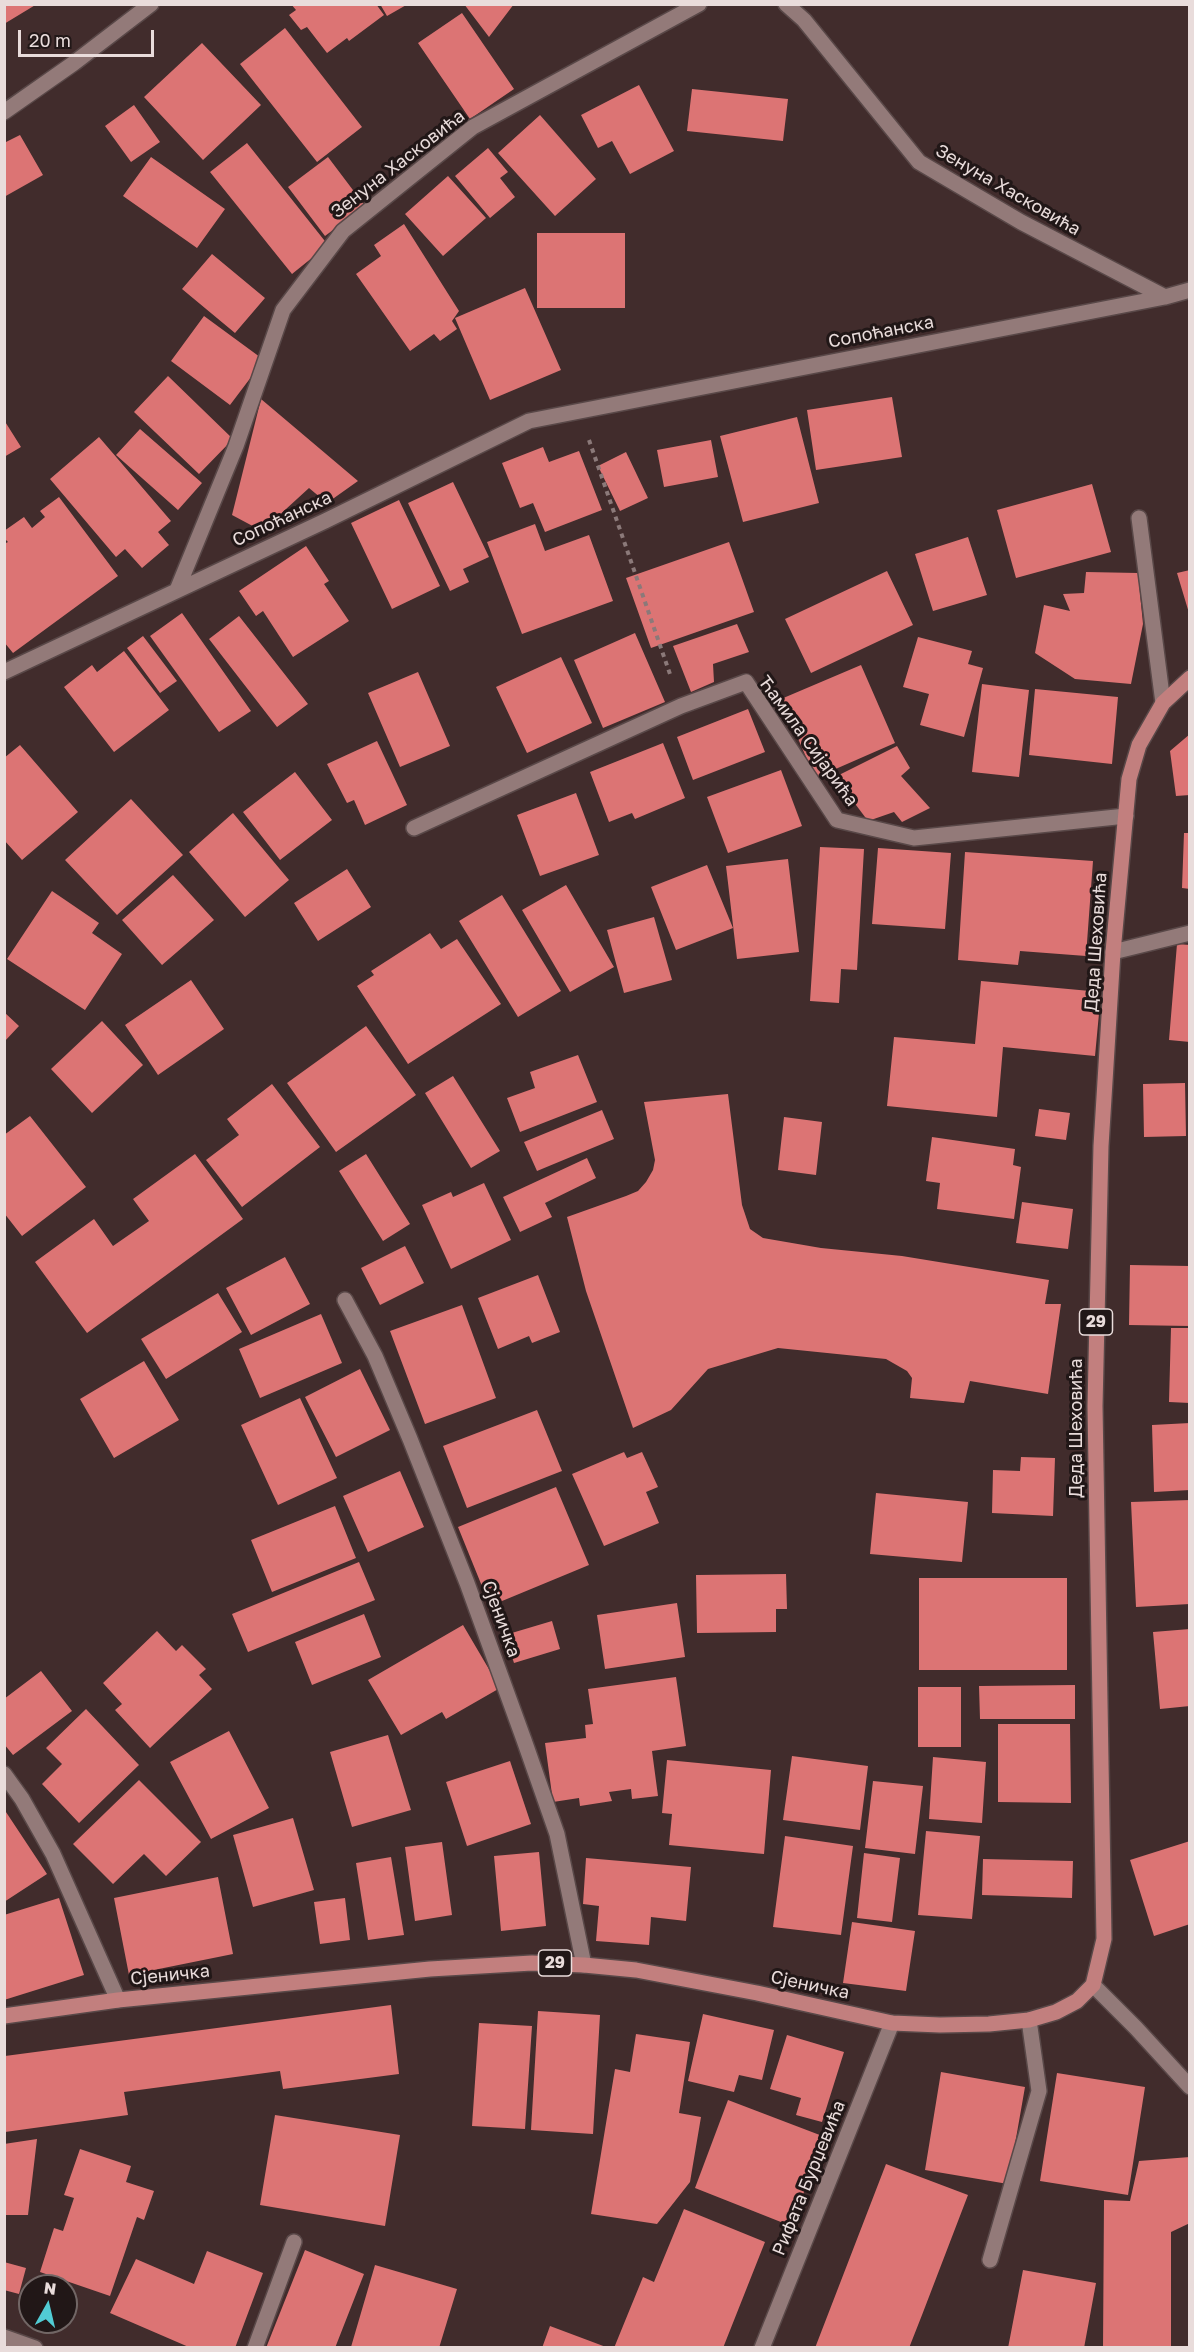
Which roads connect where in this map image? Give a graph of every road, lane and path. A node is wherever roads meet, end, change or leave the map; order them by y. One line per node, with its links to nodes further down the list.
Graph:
1 (151, 4): 4 (street)
2 (699, 4): 9 (street, Зенуна Хасковића)
3 (786, 4): 6 (street, Зенуна Хасковића)
4 (4, 112)
5 (1190, 290): 6 (street, Сопоћанска)
6 (1164, 297): 7 (street, Сопоћанска)
7 (579, 411): 9 (street, Сопоћанска); 13 (path)
8 (1139, 518): 12 (street)
9 (177, 590): 10 (street, Сопоћанска)
10 (4, 672)
11 (1190, 678): 12 (main road, Деда Шеховића / 29)
12 (1163, 703): 14 (main road, Деда Шеховића / 29)
13 (681, 706): 14 (street, Ћамила Сијарића); 15 (street, Ћамила Сијарића)
14 (1126, 816): 17 (main road, Деда Шеховића / 29)
15 (414, 828)
16 (1190, 933): 17 (street)
17 (1113, 952): 21 (main road, Деда Шеховића / 29)
18 (345, 1300): 20 (street, Сјеничка)
19 (4, 1774): 22 (street, Сјеничка)
20 (584, 1965): 22 (main road, Сјеничка / 29); 25 (main road, Сјеничка / 29)
21 (1093, 1985): 24 (main road, Сјеничка / 29); 26 (street)
22 (118, 2000): 23 (main road, Сјеничка / 29)
23 (4, 2016)
24 (1029, 2020): 25 (main road, Сјеничка / 29); 28 (street)
25 (892, 2023): 32 (street, Рифата Бурџевића)
26 (1190, 2086)
27 (294, 2242): 31 (street)
28 (990, 2260)
29 (4, 2337): 30 (street)
30 (35, 2348)
31 (255, 2348)
32 (762, 2348)

